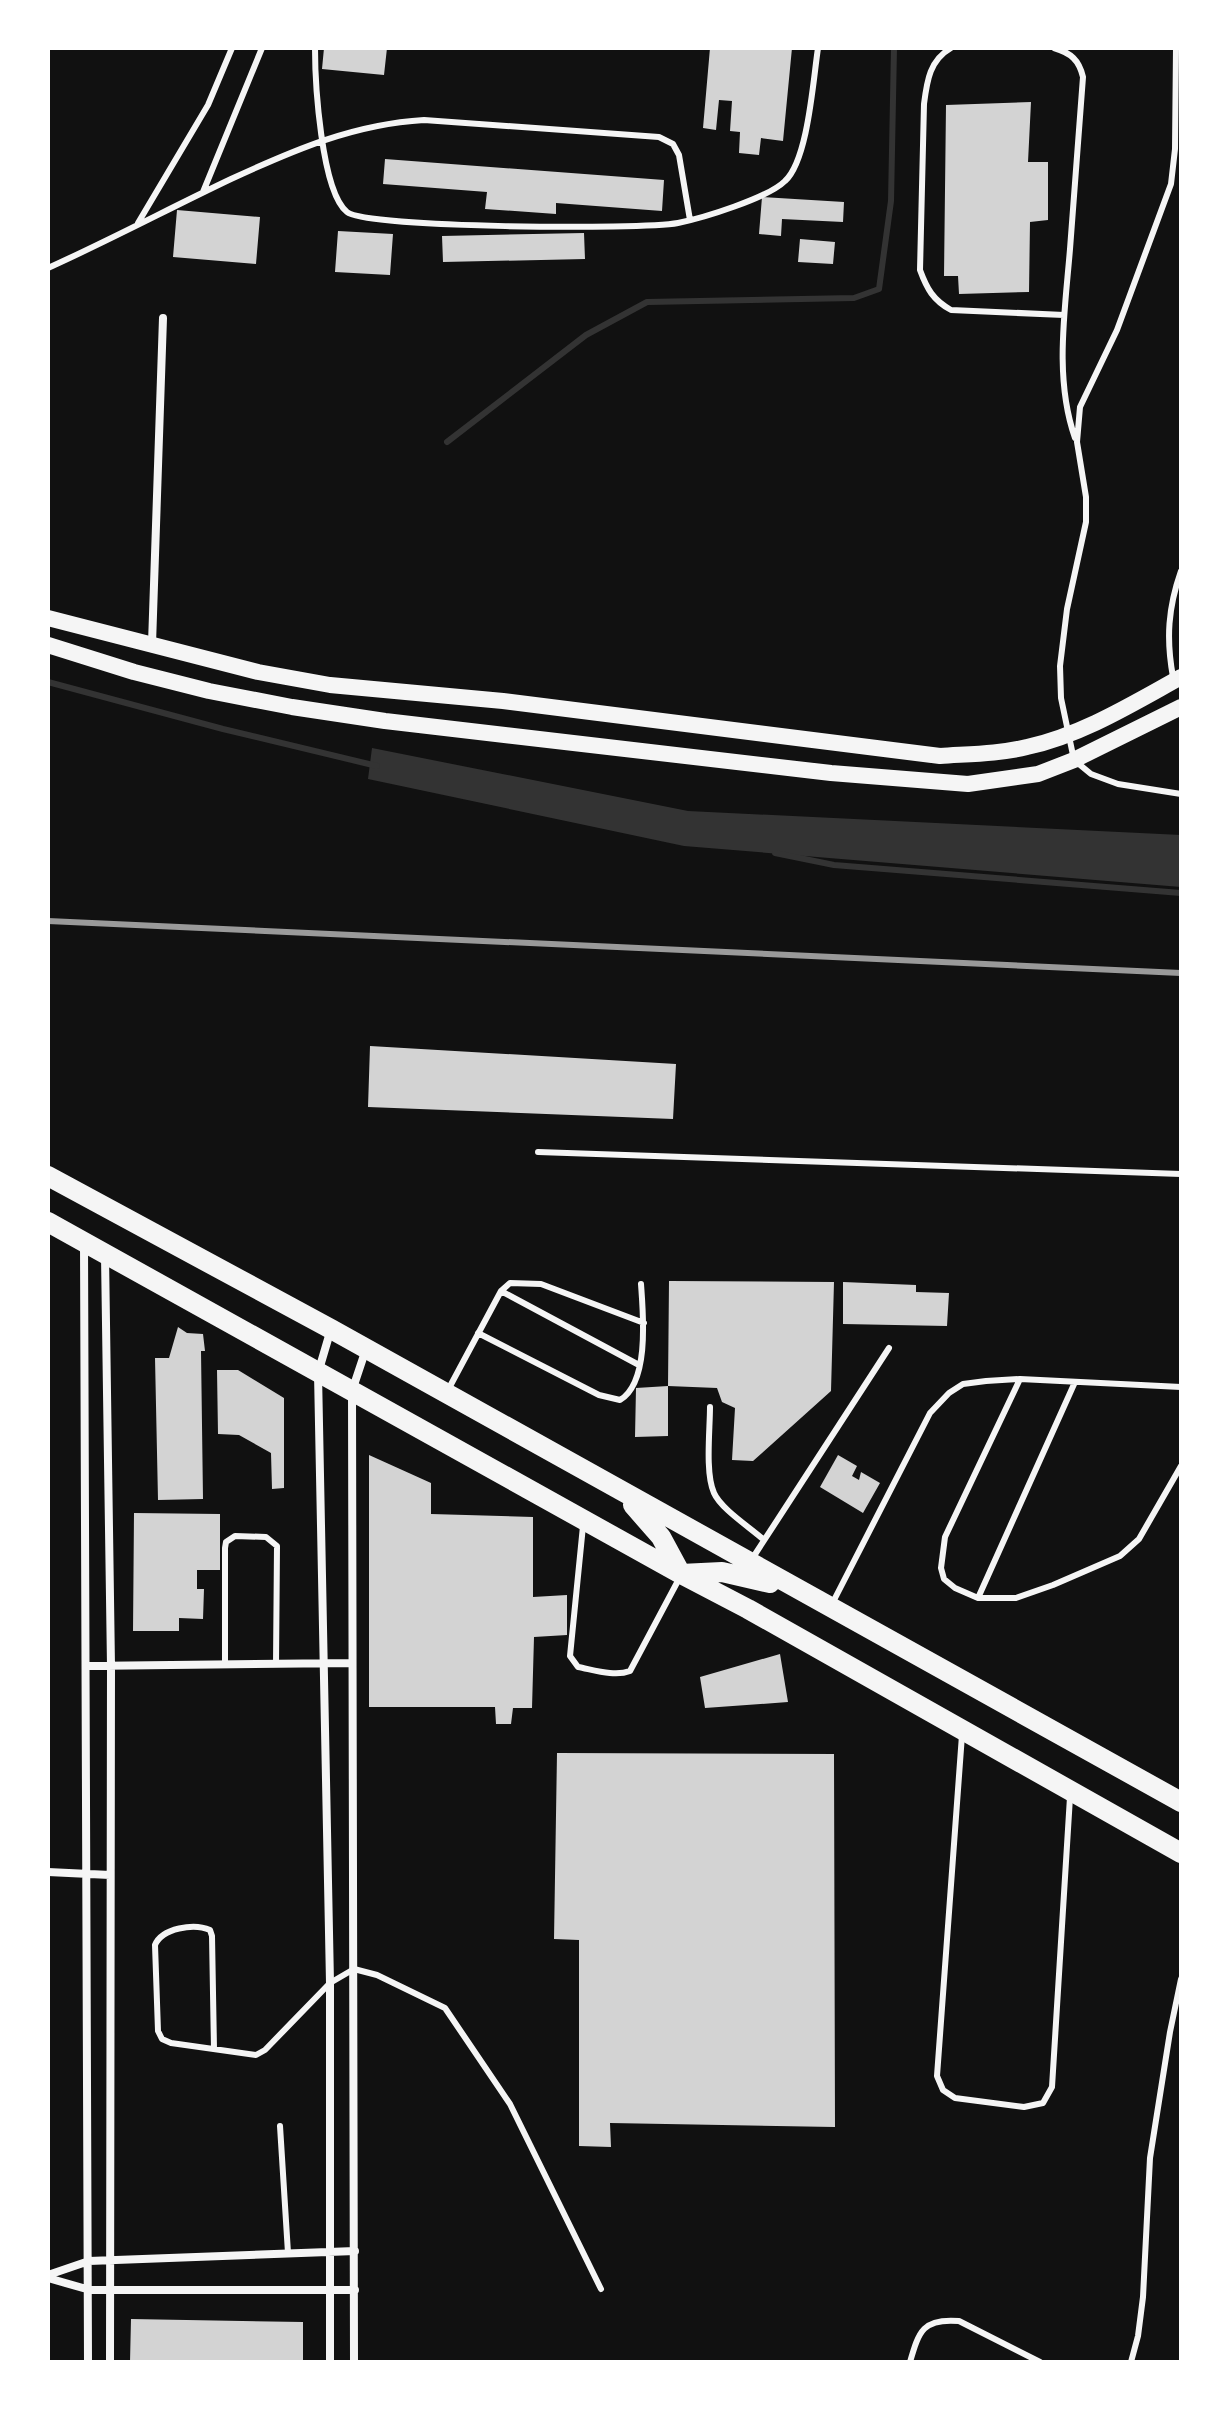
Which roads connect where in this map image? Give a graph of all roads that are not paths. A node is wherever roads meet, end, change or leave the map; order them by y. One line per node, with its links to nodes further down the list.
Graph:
1 (232, 48): 11 (lane)
2 (262, 48): 9 (lane)
3 (315, 48): 8 (lane)
4 (818, 48): 10 (lane)
5 (951, 48): 13 (lane)
6 (1054, 48): 13 (lane)
7 (1176, 48): 15 (lane)
8 (321, 141): 9 (lane); 10 (lane); 10 (lane)
9 (203, 192): 11 (lane)
10 (690, 220)
11 (138, 223): 12 (lane)
12 (48, 268)
13 (1064, 315): 15 (lane)
14 (163, 318): 19 (street)
15 (1077, 442): 22 (lane)
16 (1181, 571): 20 (lane)
17 (48, 618): 19 (main road)
18 (48, 645): 23 (main road)
19 (152, 645): 22 (main road)
20 (1178, 678): 22 (main road)
21 (1181, 707): 23 (main road)
22 (1067, 734): 23 (lane)
23 (1074, 760): 24 (lane)
24 (1181, 794)
25 (538, 1152): 26 (lane)
26 (1181, 1174)
27 (48, 1176): 34 (highway)
28 (48, 1222): 29 (highway)
29 (84, 1242): 30 (highway); 59 (street)
30 (105, 1254): 39 (highway); 60 (street)
31 (641, 1284): 33 (lane)
32 (501, 1291): 33 (lane); 35 (lane); 38 (lane)
33 (644, 1323): 38 (lane)
34 (331, 1329): 37 (highway); 39 (street)
35 (478, 1333): 38 (lane); 44 (lane)
36 (889, 1348): 49 (lane)
37 (366, 1349): 43 (street); 44 (highway)
38 (639, 1365)
39 (318, 1373): 43 (highway); 55 (street)
40 (1020, 1379): 41 (lane); 53 (lane); 54 (lane)
41 (1075, 1382): 42 (lane); 53 (lane)
42 (1181, 1387)
43 (352, 1391): 48 (highway); 56 (street)
44 (446, 1393): 47 (highway)
45 (710, 1407): 49 (lane)
46 (1181, 1466): 53 (lane)
47 (613, 1486): 50 (highway); 51 (highway)
48 (584, 1519): 51 (highway); 51 (lane)
49 (764, 1540): 50 (lane)
50 (750, 1562): 52 (highway)
51 (681, 1574): 52 (highway); 61 (highway)
52 (809, 1595): 54 (highway)
53 (978, 1598)
54 (830, 1607): 63 (highway)
55 (324, 1663): 56 (street); 57 (street); 70 (street)
56 (352, 1663): 68 (street)
57 (276, 1664): 58 (street); 58 (lane)
58 (225, 1665): 60 (street)
59 (86, 1666): 60 (street); 66 (street)
60 (111, 1666): 67 (street)
61 (962, 1731): 62 (highway); 62 (lane)
62 (1070, 1790): 64 (highway)
63 (1181, 1802)
64 (1181, 1853)
65 (48, 1872): 66 (street)
66 (87, 1874): 67 (street); 77 (street)
67 (110, 1875): 76 (street)
68 (354, 1969): 70 (lane); 73 (street); 79 (lane)
69 (1181, 1979): 90 (lane)
70 (330, 1983): 71 (lane); 74 (street)
71 (214, 2049): 71 (lane)
72 (280, 2126): 75 (lane)
73 (355, 2251): 74 (street); 83 (street)
74 (331, 2252): 75 (street); 82 (street)
75 (288, 2253): 76 (street)
76 (112, 2260): 77 (street); 81 (street)
77 (89, 2261): 78 (street); 80 (street)
78 (48, 2276): 80 (street)
79 (601, 2289)
80 (90, 2290): 81 (street); 84 (street)
81 (111, 2290): 82 (street); 85 (street)
82 (331, 2290): 83 (street); 86 (street)
83 (355, 2290): 87 (street)
84 (88, 2362)
85 (110, 2362)
86 (330, 2362)
87 (354, 2362)
88 (910, 2362): 89 (lane)
89 (1040, 2362)
90 (1131, 2362)

